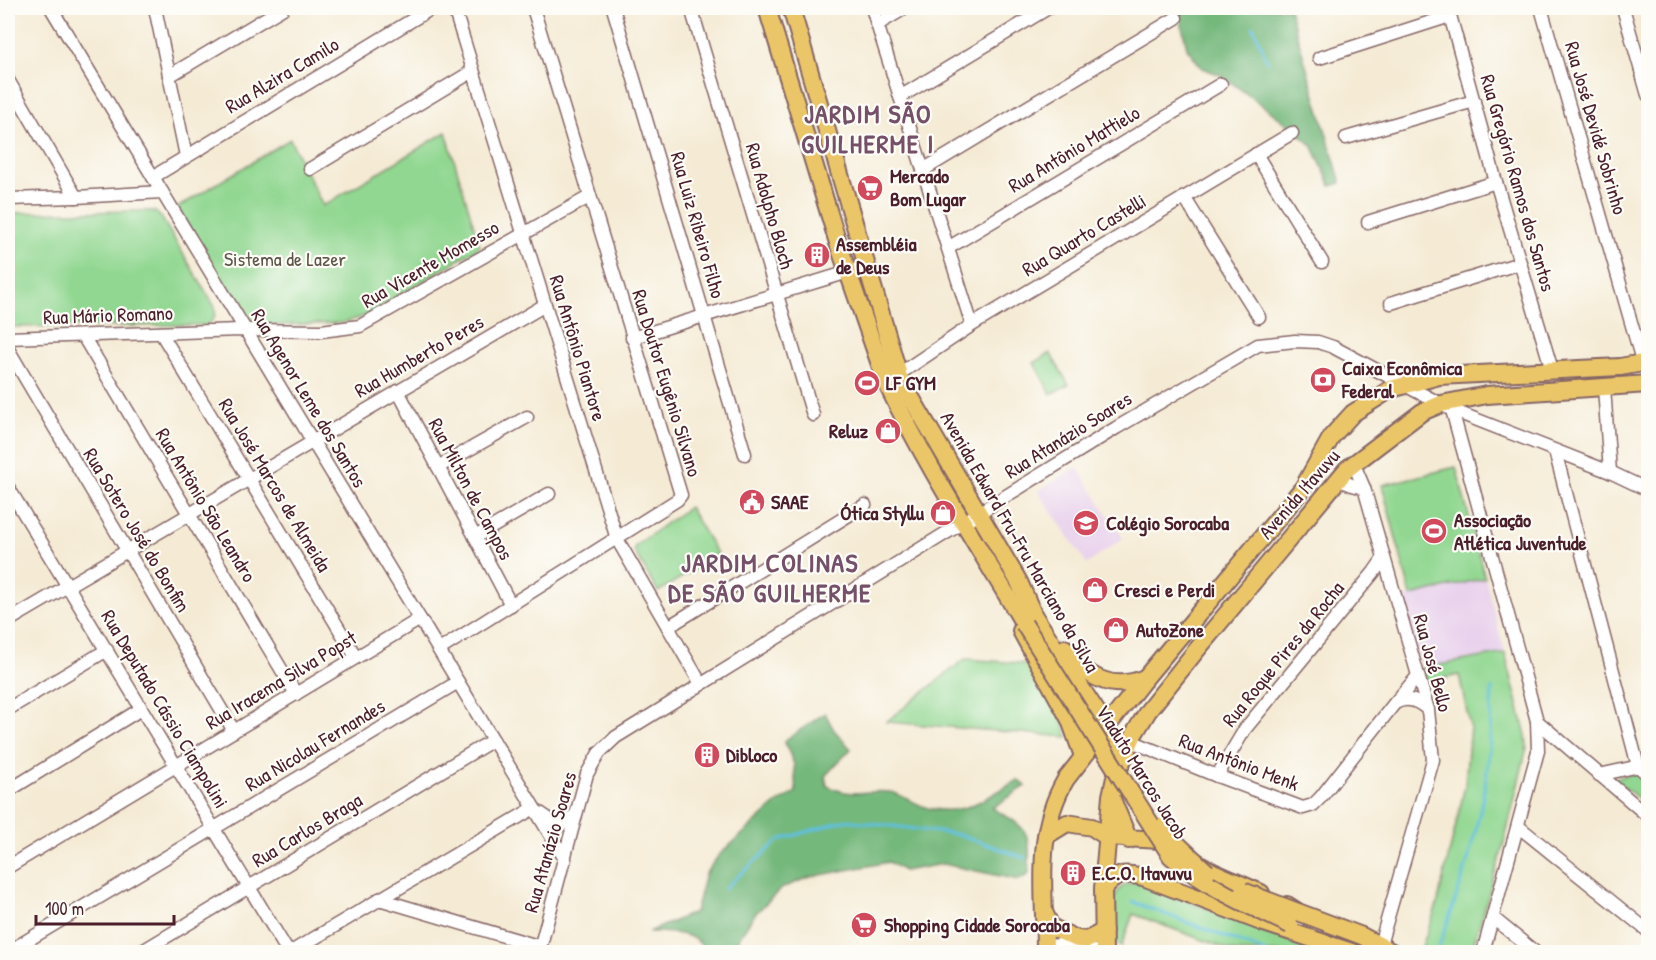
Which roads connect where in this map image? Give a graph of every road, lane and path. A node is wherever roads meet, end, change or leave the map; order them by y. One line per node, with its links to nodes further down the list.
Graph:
1 (51, 8): 33 (street, Rua Agenor Leme dos Santos)
2 (155, 8): 21 (street)
3 (282, 8): 21 (street)
4 (432, 8): 30 (street, Rua Alzira Camilo)
5 (454, 8): 20 (street, Rua Antônio Piantore)
6 (532, 8): 38 (street, Rua Doutor Eugênio Silvano)
7 (613, 8): 52 (street, Rua Luiz Ribeiro Filho)
8 (691, 8): 48 (street, Rua Adolpho Bloch)
9 (767, 8): 47 (main road, Avenida Edward Fru-Fru Marciano da Silva)
10 (791, 8): 46 (main road, Avenida Edward Fru-Fru Marciano da Silva)
11 (872, 8): 18 (street)
12 (905, 8): 18 (street)
13 (1048, 8): 25 (street)
14 (1541, 8): 62 (street, Rua José Devidé Sobrinho)
15 (1623, 8): 24 (street)
16 (1449, 12): 19 (street); 26 (street, Rua Gregório Ramos dos Santos)
17 (1176, 18): 32 (street)
18 (878, 24): 25 (street)
19 (1319, 58)
20 (473, 71): 31 (street); 42 (street, Rua Antônio Piantore)
21 (169, 76): 30 (street)
22 (8, 80): 37 (street)
23 (1221, 84): 43 (street, Rua Antônio Mattielo)
24 (1648, 95)
25 (900, 97): 32 (street)
26 (1474, 101): 28 (street); 34 (street, Rua Gregório Ramos dos Santos)
27 (1292, 133): 29 (street, Rua Quarto Castelli)
28 (1346, 138)
29 (1256, 154): 39 (street, Rua Quarto Castelli); 44 (street)
30 (186, 156): 33 (street, Rua Alzira Camilo)
31 (310, 169)
32 (923, 170): 43 (street)
33 (151, 174): 35 (street, Rua Agenor Leme dos Santos); 36 (street)
34 (1496, 182): 41 (street); 45 (street, Rua Gregório Ramos dos Santos)
35 (162, 192): 36 (street); 51 (street, Rua Agenor Leme dos Santos)
36 (138, 193): 37 (street)
37 (76, 197): 40 (street)
38 (589, 197): 42 (street, Rua Vicente Momesso); 60 (street, Rua Doutor Eugênio Silvano)
39 (1184, 197): 53 (street); 54 (street, Rua Quarto Castelli)
40 (8, 199)
41 (1368, 222)
42 (523, 233): 50 (street, Rua Antônio Piantore); 55 (street, Rua Vicente Momesso)
43 (948, 248): 54 (street)
44 (1322, 262)
45 (1520, 262): 49 (street); 64 (street, Rua Gregório Ramos dos Santos)
46 (868, 266): 47 (street); 65 (main road, Avenida Edward Fru-Fru Marciano da Silva)
47 (848, 273): 48 (street); 65 (main road, Avenida Edward Fru-Fru Marciano da Silva)
48 (776, 294): 52 (street); 71 (street, Rua Adolpho Bloch)
49 (1391, 303)
50 (545, 305): 69 (street, Rua Humberto Peres); 90 (street, Rua Antônio Piantore)
51 (232, 309): 55 (street, Rua Agenor Leme dos Santos); 56 (street)
52 (704, 316): 60 (street); 75 (street, Rua Luiz Ribeiro Filho)
53 (1259, 317)
54 (972, 325): 65 (street, Rua Quarto Castelli)
55 (246, 330): 56 (street, Rua Mário Romano); 73 (street, Rua Agenor Leme dos Santos)
56 (210, 332): 57 (street, Rua Mário Romano)
57 (160, 333): 58 (street, Rua Mário Romano); 79 (street, Rua José Marcos de Almeida)
58 (83, 336): 59 (street, Rua Mário Romano); 87 (street, Rua Antônio São Leandro)
59 (8, 338)
60 (632, 338): 90 (street, Rua Doutor Eugênio Silvano)
61 (8, 349): 91 (street, Rua Sotero José do Bonfim)
62 (1646, 363): 63 (main road, Avenida Itavuvu)
63 (1591, 368): 64 (main road, Avenida Itavuvu); 68 (main road)
64 (1552, 370): 67 (main road, Avenida Itavuvu)
65 (893, 376): 86 (main road, Avenida Edward Fru-Fru Marciano da Silva); 88 (main road, Avenida Edward Fru-Fru Marciano da Silva)
66 (1648, 384): 68 (main road, Avenida Itavuvu)
67 (1404, 385): 70 (street, Rua Atanázio Soares); 86 (street, Rua Atanázio Soares); 105 (main road, Avenida Itavuvu)
68 (1604, 387): 70 (main road, Avenida Itavuvu); 78 (street)
69 (398, 391): 73 (street, Rua Humberto Peres); 77 (street, Rua Milton de Campos)
70 (1447, 407): 74 (street, Rua Atanázio Soares); 76 (main road, Avenida Itavuvu); 113 (street)
71 (813, 415)
72 (527, 417): 77 (street)
73 (313, 441): 79 (street, Rua Humberto Peres); 97 (street, Rua Agenor Leme dos Santos)
74 (1555, 451): 78 (street, Rua Atanázio Soares); 119 (street)
75 (745, 454)
76 (1353, 462): 80 (main road, Avenida Itavuvu); 82 (street, Rua José Bello)
77 (438, 467): 89 (street, Rua Milton de Campos)
78 (1610, 472): 83 (street, Rua Atanázio Soares)
79 (249, 479): 87 (street, Rua Humberto Peres); 103 (street, Rua José Marcos de Almeida)
80 (1337, 479): 82 (street); 117 (main road, Avenida Itavuvu)
81 (8, 487): 94 (street, Rua Deputado Cássio Ciampolini)
82 (1364, 488): 92 (street, Rua José Bello)
83 (1648, 490)
84 (549, 494): 89 (street)
85 (865, 505): 100 (street)
86 (980, 513): 88 (street, Rua Atanázio Soares); 93 (main road, Avenida Edward Fru-Fru Marciano da Silva)
87 (189, 514): 91 (street, Rua Humberto Peres); 108 (street, Rua Antônio São Leandro)
88 (963, 523): 95 (main road, Avenida Edward Fru-Fru Marciano da Silva); 107 (street, Rua Atanázio Soares)
89 (475, 537): 96 (street, Rua Milton de Campos)
90 (617, 539): 96 (street, Rua Doutor Eugênio Silvano); 100 (street, Rua Antônio Piantore)
91 (126, 551): 94 (street, Rua Humberto Peres); 115 (street, Rua Sotero José do Bonfim)
92 (1383, 559): 104 (street, Rua José Bello); 123 (street, Rua Roque Pires da Rocha)
93 (1019, 582): 98 (main road, Avenida Edward Fru-Fru Marciano da Silva); 105 (main road)
94 (68, 586): 99 (street, Rua Humberto Peres); 101 (street, Rua Deputado Cássio Ciampolini)
95 (1011, 602): 98 (main road, Avenida Edward Fru-Fru Marciano da Silva); 118 (main road)
96 (511, 605): 102 (street, Rua Doutor Eugênio Silvano)
97 (420, 619): 102 (street, Rua Agenor Leme dos Santos); 103 (street, Rua Iracema Silva Popst)
98 (1029, 620): 114 (main road, Avenida Edward Fru-Fru Marciano da Silva); 144 (main road, Viaduto Marcos Jacob, bridge)
99 (8, 621)
100 (668, 627): 107 (street, Rua Antônio Piantore)
101 (107, 650): 110 (street); 111 (street, Rua Deputado Cássio Ciampolini)
102 (439, 650): 106 (street, Rua Agenor Leme dos Santos)
103 (356, 657): 108 (street, Rua Iracema Silva Popst)
104 (1418, 676): 109 (street, Rua Antônio Menk); 112 (street, Rua José Bello)
105 (1145, 677): 114 (main road, Avenida Itavuvu)
106 (458, 682): 116 (street, Rua Agenor Leme dos Santos); 132 (street, Rua Nicolau Fernandes)
107 (701, 684): 128 (street, Rua Atanázio Soares)
108 (296, 694): 115 (street, Rua Iracema Silva Popst)
109 (1394, 704): 112 (street); 123 (street, Rua Antônio Menk)
110 (8, 709)
111 (141, 709): 120 (street, Rua Deputado Cássio Ciampolini); 125 (street)
112 (1428, 710): 148 (street, Rua José Bello)
113 (1536, 722): 121 (street); 131 (street)
114 (1106, 726): 118 (main road, Avenida Itavuvu); 124 (main road, Avenida Itavuvu)
115 (234, 730): 120 (street, Rua Iracema Silva Popst)
116 (493, 740): 127 (street, Rua Agenor Leme dos Santos); 139 (street, Rua Carlos Braga)
117 (1131, 741): 123 (street, Rua Antônio Menk); 124 (main road, Avenida Itavuvu)
118 (1083, 756): 133 (main road, Avenida Itavuvu)
119 (1643, 765): 121 (street); 122 (street)
120 (176, 766): 132 (street, Rua Deputado Cássio Ciampolini); 138 (street, Rua Iracema Silva Popst)
121 (1599, 775): 129 (street)
122 (1648, 775)
123 (1218, 776)
124 (1115, 778): 126 (main road, Avenida Itavuvu)
125 (8, 791)
126 (1111, 796): 134 (main road, Avenida Itavuvu); 135 (main road)
127 (534, 808): 128 (street, Rua Agenor Leme dos Santos); 136 (street, Rua Agenor Leme dos Santos); 141 (street)
128 (575, 815): 136 (street, Rua Atanázio Soares)
129 (1648, 816)
130 (1092, 827): 133 (main road); 134 (main road); 137 (main road)
131 (1519, 827): 143 (street); 146 (street)
132 (213, 828): 139 (street, Rua Deputado Cássio Ciampolini); 150 (street, Rua Nicolau Fernandes)
133 (1046, 836): 142 (main road, Avenida Itavuvu)
134 (1107, 837): 135 (main road); 137 (main road, Avenida Itavuvu)
135 (1129, 840): 144 (main road)
136 (565, 859): 149 (street, Rua Atanázio Soares)
137 (1105, 861): 140 (main road, Avenida Itavuvu)
138 (8, 867)
139 (249, 888): 151 (street, Rua Carlos Braga); 152 (street, Rua Deputado Cássio Ciampolini)
140 (1103, 889): 145 (main road, Avenida Itavuvu); 155 (main road)
141 (379, 899): 149 (street); 152 (street)
142 (1043, 908): 145 (main road); 147 (main road, Avenida Itavuvu)
143 (1493, 918): 156 (street); 157 (street)
144 (1294, 919): 148 (main road); 155 (main road)
145 (1104, 931): 154 (main road, Avenida Itavuvu)
146 (1648, 931)
147 (1046, 949): 153 (street, Avenida Itavuvu)
148 (1386, 949)
149 (540, 950)
150 (8, 952)
151 (141, 952)
152 (290, 952)
153 (1099, 952)
154 (1104, 952)
155 (1353, 952)
156 (1483, 952)
157 (1535, 952)

